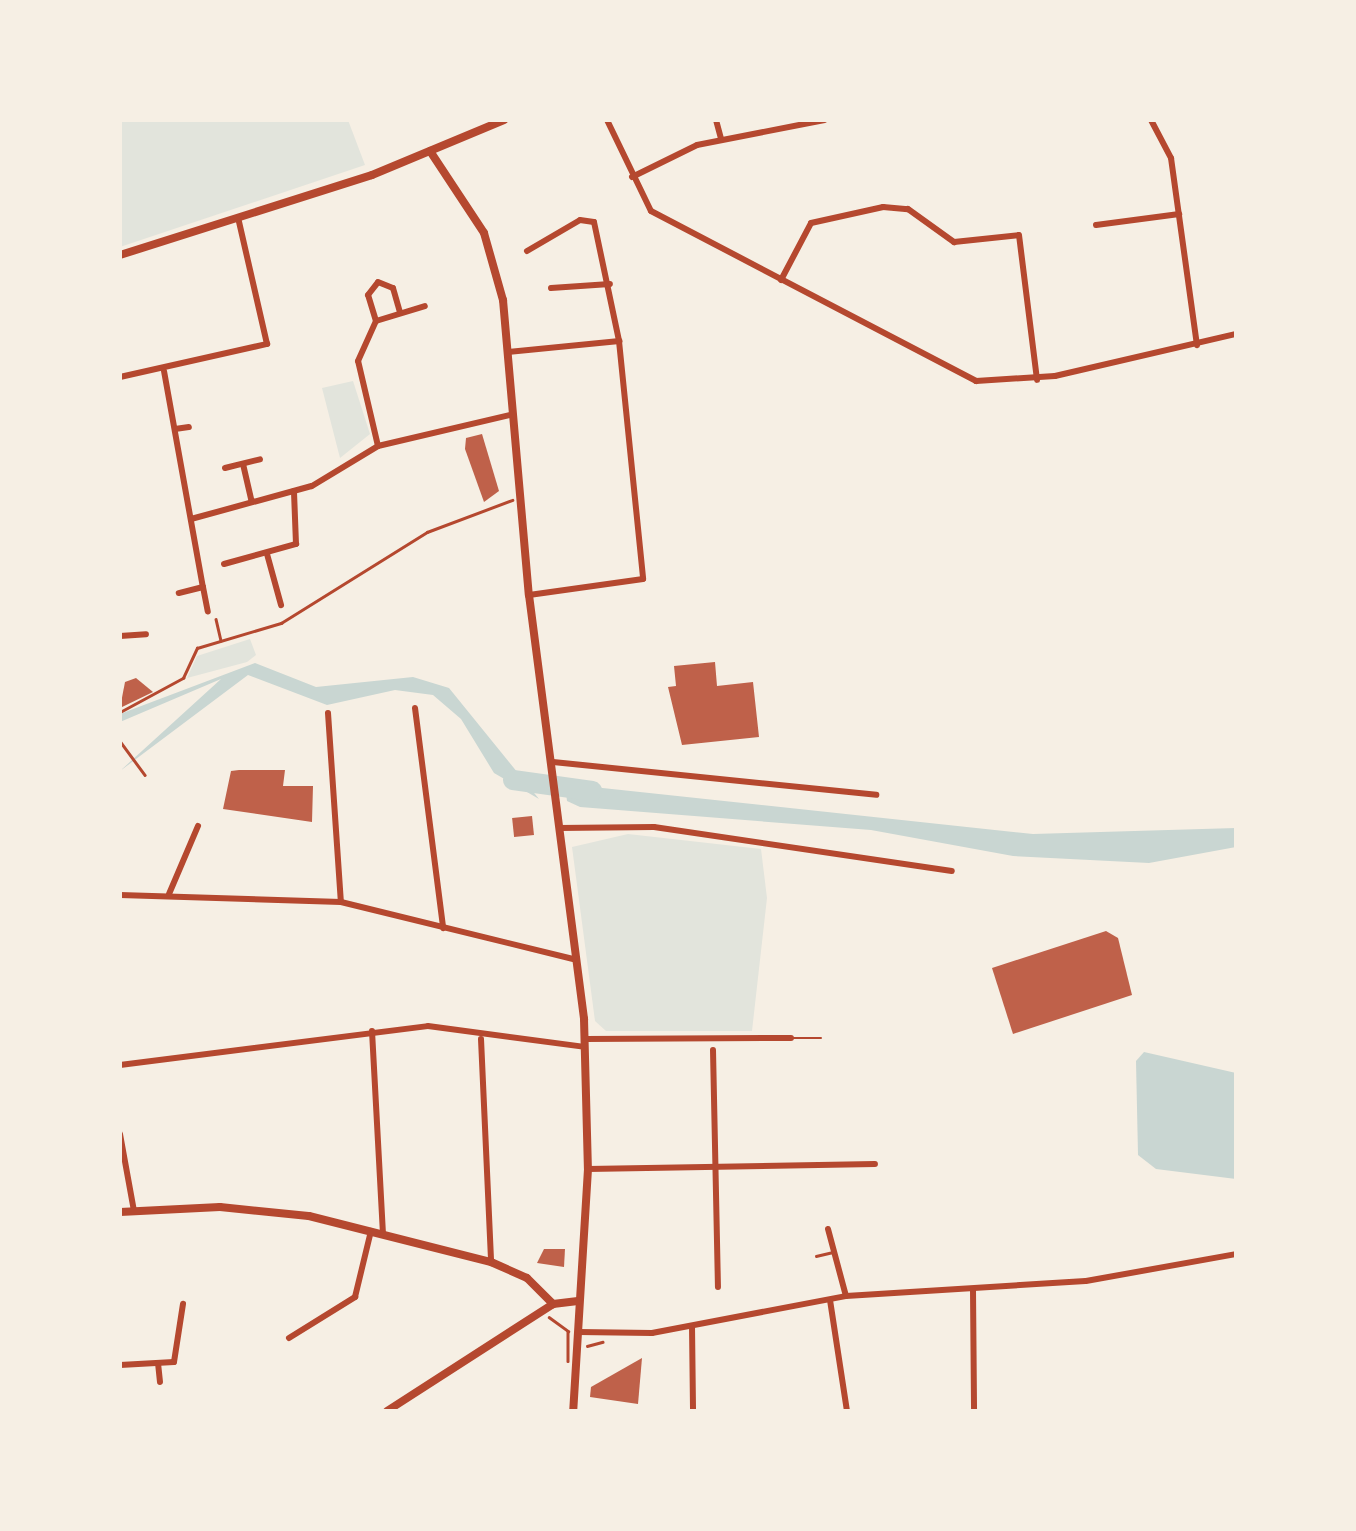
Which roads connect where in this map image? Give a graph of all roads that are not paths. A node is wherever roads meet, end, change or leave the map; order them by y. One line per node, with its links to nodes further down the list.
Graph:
1 (504, 120): 7 (street)
2 (606, 120): 8 (street)
3 (716, 120): 6 (street)
4 (825, 120): 6 (street)
5 (1151, 120): 9 (street)
6 (721, 140): 8 (street)
7 (430, 151): 10 (street); 23 (street)
8 (632, 177): 14 (street)
9 (1179, 214): 11 (street); 22 (street)
10 (238, 217): 13 (street); 24 (street)
11 (1096, 225)
12 (527, 251): 15 (street)
13 (120, 255)
14 (780, 280): 26 (street); 26 (street)
15 (610, 284): 16 (street); 21 (street)
16 (550, 288)
17 (425, 306): 18 (street)
18 (400, 312): 19 (street); 19 (street)
19 (376, 320): 30 (street)
20 (1236, 334): 22 (street)
21 (618, 341): 23 (street); 41 (street)
22 (1197, 345): 26 (street)
23 (507, 352): 27 (street)
24 (164, 371): 25 (street); 29 (street)
25 (120, 377)
26 (1037, 380)
27 (510, 415): 30 (street); 41 (street)
28 (189, 427): 29 (street)
29 (175, 429): 36 (street)
30 (378, 446): 34 (street)
31 (260, 459): 32 (street)
32 (243, 464): 33 (street); 35 (street)
33 (226, 468)
34 (294, 492): 35 (street); 37 (street)
35 (252, 502): 36 (street)
36 (191, 519): 39 (street)
37 (267, 554): 38 (street); 42 (street)
38 (224, 564)
39 (204, 587): 40 (street); 43 (street)
40 (179, 593)
41 (528, 596): 49 (street)
42 (281, 605)
43 (208, 612)
44 (146, 634): 45 (street)
45 (120, 636)
46 (415, 708): 58 (street)
47 (328, 714): 57 (street)
48 (120, 741): 50 (lane)
49 (553, 762): 51 (street); 53 (street)
50 (145, 774)
51 (876, 795)
52 (198, 826): 56 (street)
53 (559, 828): 54 (street); 59 (street)
54 (952, 870)
55 (120, 894): 56 (street)
56 (169, 894): 57 (street)
57 (342, 902): 58 (street)
58 (443, 928): 59 (street)
59 (572, 960): 64 (street)
60 (372, 1031): 63 (street); 66 (street); 75 (street)
61 (791, 1038): 62 (lane); 64 (street)
62 (821, 1038)
63 (481, 1039): 64 (street); 79 (street)
64 (585, 1043): 70 (street)
65 (713, 1050): 69 (street)
66 (120, 1065)
67 (120, 1134): 71 (street)
68 (875, 1164): 69 (street)
69 (717, 1167): 70 (street); 80 (street)
70 (588, 1169): 84 (street)
71 (134, 1211): 72 (street); 74 (street)
72 (120, 1212)
73 (828, 1229): 76 (street)
74 (371, 1230): 75 (street); 89 (street)
75 (382, 1232): 79 (street)
76 (834, 1252): 78 (lane); 82 (street)
77 (1236, 1254): 81 (street)
78 (816, 1256)
79 (491, 1262): 86 (street)
80 (718, 1287)
81 (973, 1290): 82 (street); 97 (street)
82 (846, 1296): 83 (street)
83 (830, 1300): 87 (street); 96 (street)
84 (578, 1301): 86 (street); 88 (street)
85 (183, 1304): 90 (street)
86 (553, 1304): 93 (street)
87 (692, 1326): 88 (street); 95 (street)
88 (579, 1332): 94 (street)
89 (288, 1338)
90 (158, 1363): 91 (street); 92 (street)
91 (120, 1365)
92 (160, 1382)
93 (387, 1411)
94 (573, 1411)
95 (694, 1411)
96 (847, 1411)
97 (974, 1411)

